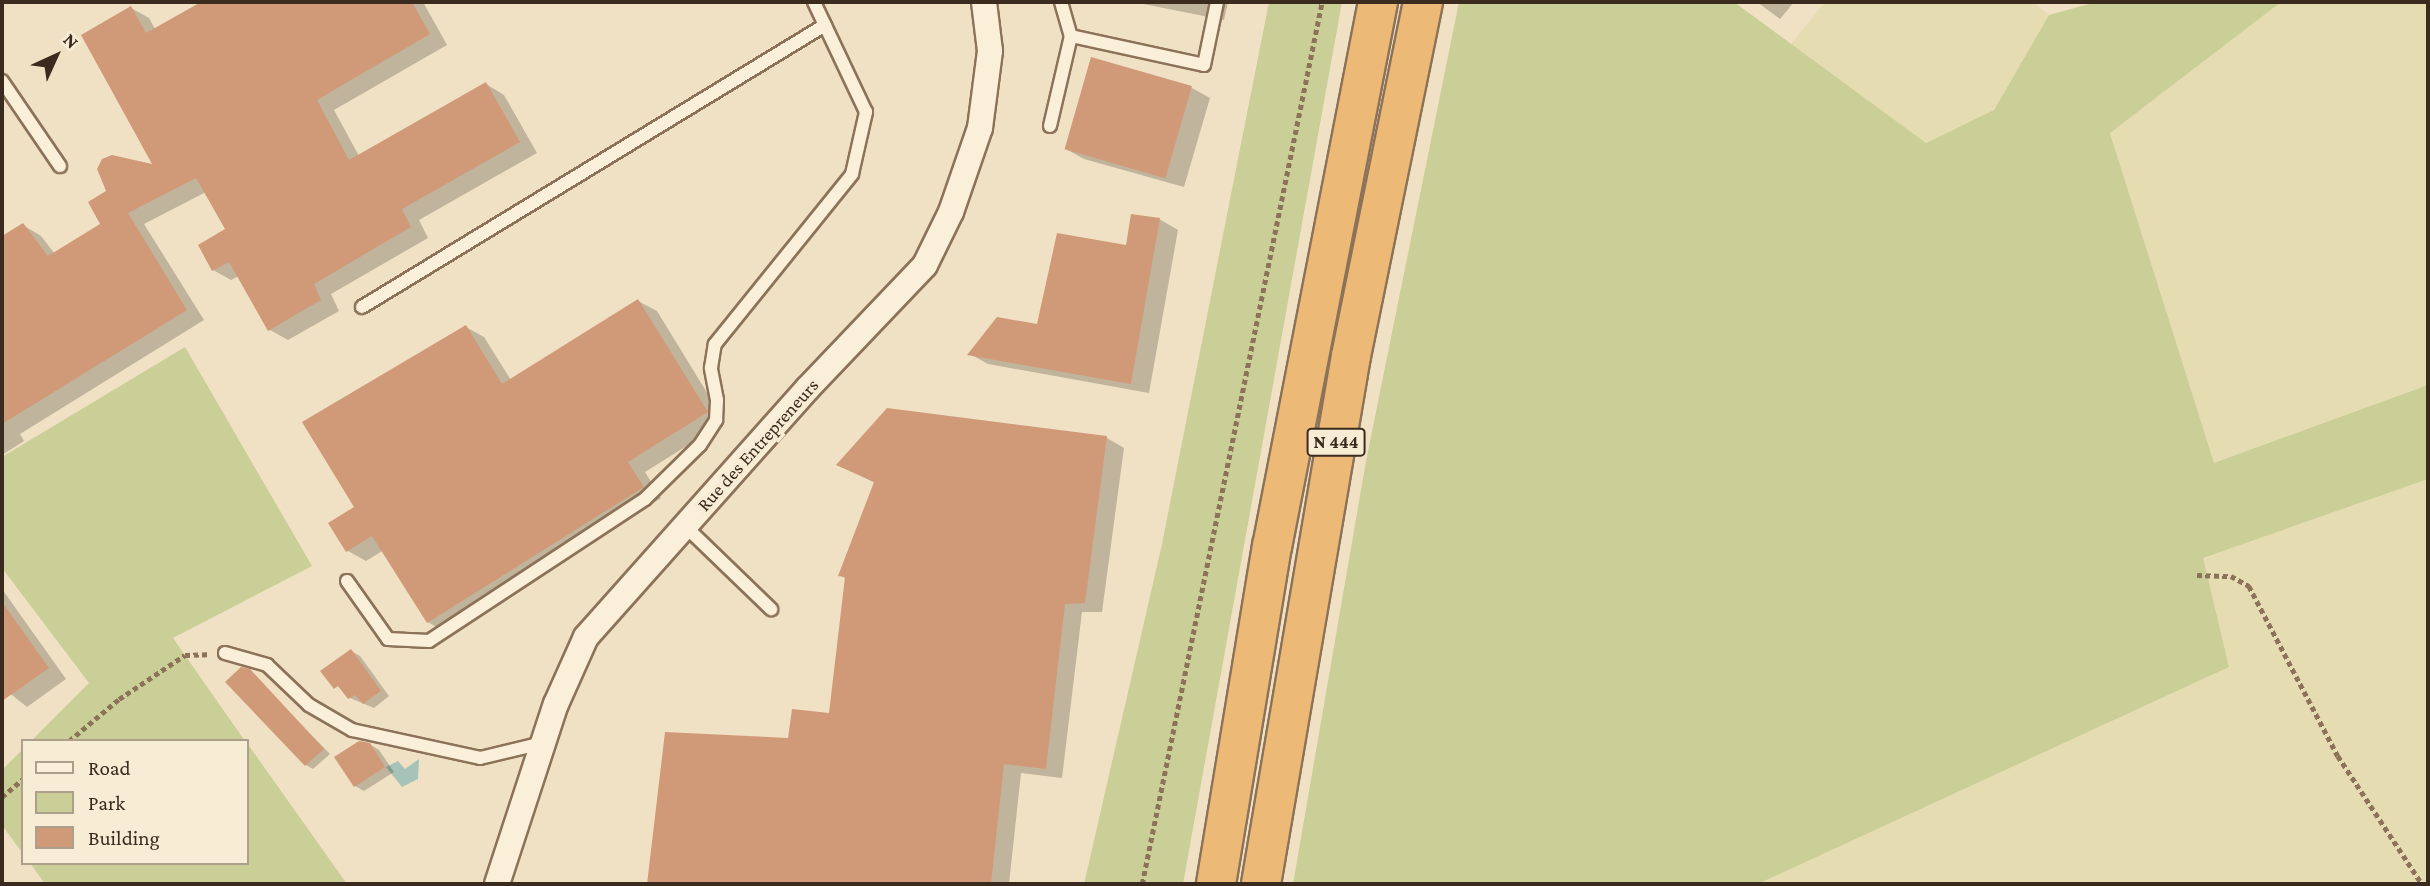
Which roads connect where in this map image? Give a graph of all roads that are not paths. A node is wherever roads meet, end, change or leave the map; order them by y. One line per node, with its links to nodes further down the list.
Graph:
1 (814, 2): 7 (lane)
2 (984, 2): 13 (street, Rue des Entrepreneurs)
3 (1061, 2): 8 (lane)
4 (1217, 2): 8 (lane)
5 (1378, 2): 19 (highway, N 444)
6 (1423, 2): 20 (highway, N 444)
7 (825, 25): 12 (lane); 14 (lane)
8 (1071, 36): 10 (lane)
9 (2, 81): 11 (lane)
10 (1050, 126)
11 (60, 166)
12 (362, 307)
13 (685, 526): 15 (lane); 17 (street, Rue des Entrepreneurs)
14 (347, 581)
15 (771, 609)
16 (225, 653): 17 (lane)
17 (543, 743): 18 (street, Rue des Entrepreneurs)
18 (496, 884)
19 (1216, 884)
20 (1261, 884)

